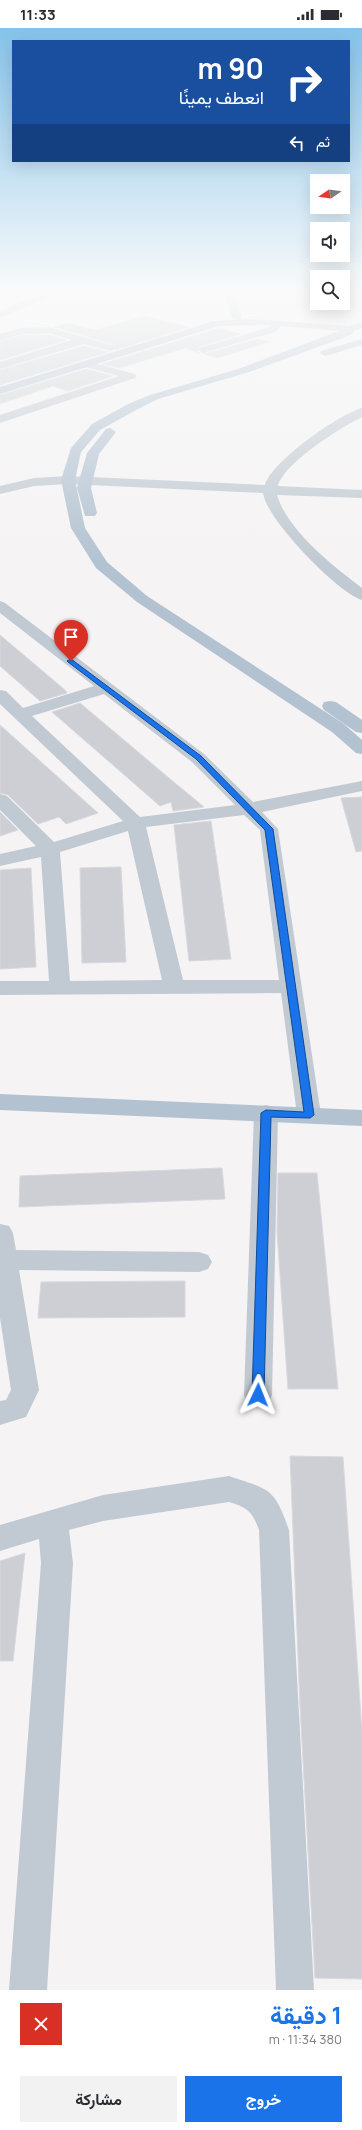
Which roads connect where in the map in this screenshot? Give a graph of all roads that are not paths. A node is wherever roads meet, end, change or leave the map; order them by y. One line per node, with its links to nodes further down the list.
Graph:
1 (11, 381): 6 (main road)
2 (33, 381): 7 (main road)
3 (117, 381): 9 (street)
4 (209, 381): 10 (main road)
5 (235, 381): 11 (main road)
6 (0, 384)
7 (0, 391)
8 (362, 412): 12 (street)
9 (0, 419)
10 (68, 480): 11 (street); 13 (street); 25 (main road)
11 (86, 480): 12 (street); 15 (main road)
12 (271, 488): 14 (street); 17 (street)
13 (0, 490)
14 (362, 494)
15 (93, 526)
16 (104, 545): 20 (main road)
17 (362, 596)
18 (0, 606): 19 (street)
19 (106, 688): 23 (street); 28 (street)
20 (303, 689)
21 (0, 694): 23 (street)
22 (316, 697): 24 (main road)
23 (21, 714): 29 (street)
24 (362, 728)
25 (362, 749)
26 (362, 786): 28 (street)
27 (0, 800): 30 (street)
28 (247, 809): 29 (street); 33 (street)
29 (136, 823): 30 (street); 32 (street)
30 (50, 849): 31 (street); 34 (street)
31 (0, 860)
32 (174, 986): 33 (street); 34 (street)
33 (291, 986): 38 (street)
34 (60, 987): 35 (street)
35 (0, 988)
36 (0, 1102): 37 (main road)
37 (266, 1113): 38 (main road); 43 (street)
38 (310, 1115): 39 (main road)
39 (362, 1118)
40 (0, 1233): 41 (street)
41 (5, 1260): 42 (street); 44 (street)
42 (199, 1262)
43 (258, 1395)
44 (0, 1413)
45 (53, 1522): 46 (street); 47 (street); 48 (street)
46 (0, 1538)
47 (28, 1990)
48 (295, 1990)

